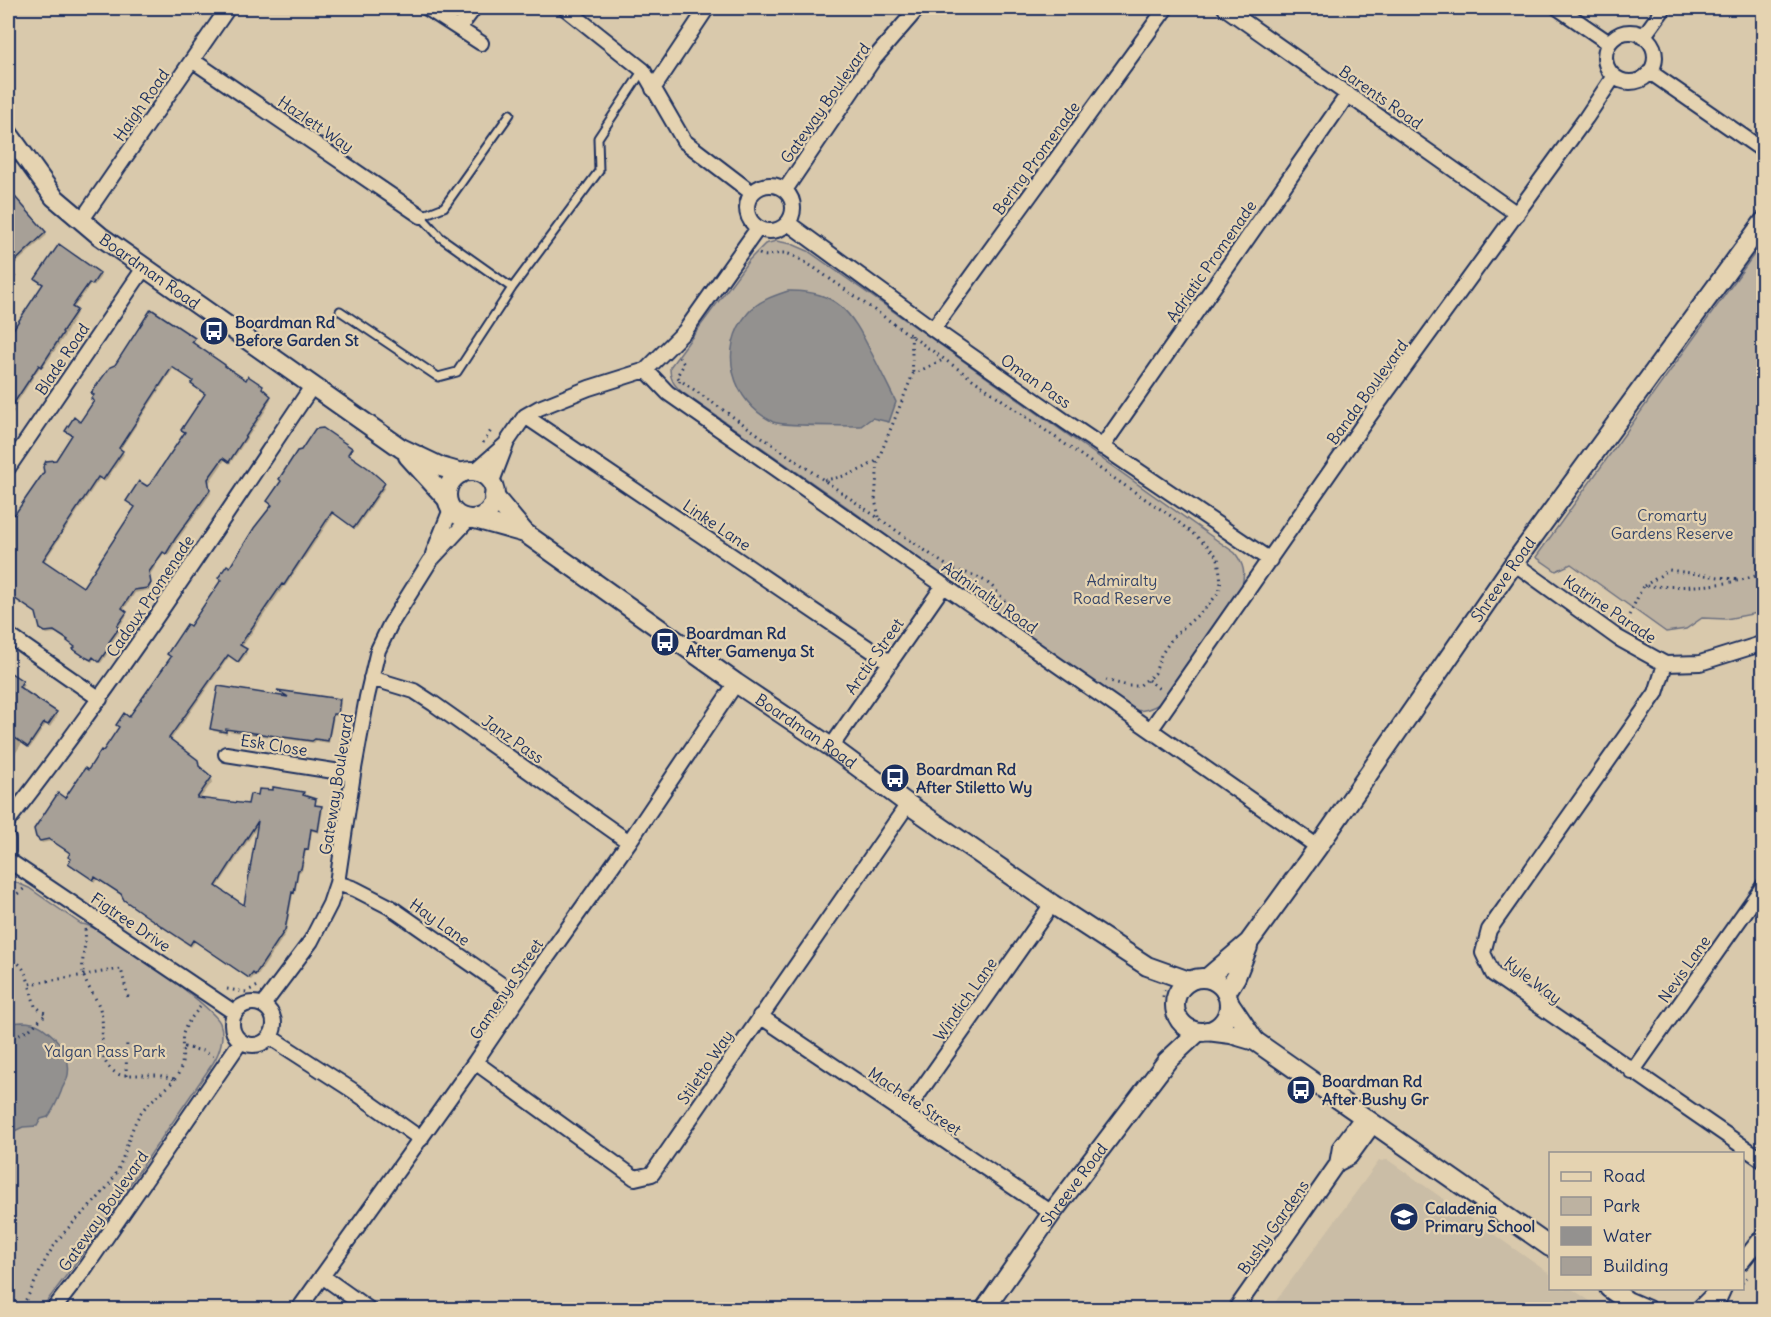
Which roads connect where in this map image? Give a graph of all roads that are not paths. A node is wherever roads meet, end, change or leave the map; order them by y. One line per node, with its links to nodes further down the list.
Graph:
1 (228, 8): 15 (street, Haigh Road)
2 (427, 8): 11 (street)
3 (474, 8): 11 (street)
4 (565, 8): 16 (street)
5 (706, 8): 19 (street)
6 (918, 8): 24 (street, Gateway Boulevard)
7 (1166, 8): 35 (street, Bering Promenade)
8 (1225, 8): 20 (street, Barents Road)
9 (1558, 8): 14 (street)
10 (1664, 8): 12 (street)
11 (459, 28): 13 (street)
12 (1643, 37): 14 (street); 17 (street)
13 (482, 43)
14 (1609, 43): 18 (street)
15 (192, 60): 27 (street, Hazlett Way); 28 (street, Haigh Road)
16 (643, 70): 19 (street); 33 (lane)
17 (1650, 72): 18 (street); 23 (street)
18 (1614, 76): 26 (street, Banda Boulevard)
19 (653, 89): 25 (street)
20 (1348, 94): 26 (street, Barents Road); 40 (street, Adriatic Promenade)
21 (510, 114): 27 (lane)
22 (8, 133): 28 (street, Boardman Road)
23 (1764, 151)
24 (785, 190): 25 (street); 30 (street)
25 (752, 194): 31 (street)
26 (1517, 214): 48 (street, Banda Boulevard)
27 (421, 216): 33 (lane)
28 (81, 221): 32 (street, Boardman Road)
29 (1764, 221): 50 (street, Shreeve Road)
30 (788, 223): 31 (street); 35 (street, Oman Pass)
31 (758, 228): 36 (street)
32 (144, 268): 37 (street, Boardman Road); 42 (street, Blade Road)
33 (512, 288): 34 (lane)
34 (340, 310)
35 (933, 329): 40 (street, Oman Pass)
36 (646, 370): 38 (street); 51 (street, Admiralty Road)
37 (313, 385): 41 (street, Boardman Road); 58 (street, Cadoux Promenade)
38 (525, 416): 39 (street); 54 (street, Linke Lane)
39 (507, 442): 43 (street); 44 (street)
40 (1102, 447): 48 (street, Oman Pass)
41 (401, 448): 43 (street, Boardman Road); 45 (street, Boardman Road)
42 (8, 468)
43 (468, 472): 44 (street, Boardman Road); 45 (street)
44 (493, 490): 46 (street); 47 (street, Boardman Road)
45 (449, 504): 46 (street, Boardman Road); 49 (street, Gateway Boulevard)
46 (472, 519): 47 (street, Boardman Road); 49 (street, Gateway Boulevard)
47 (525, 533): 57 (street, Boardman Road)
48 (1270, 560): 59 (street, Banda Boulevard)
49 (430, 561): 56 (street, Gateway Boulevard)
50 (1514, 563): 55 (street, Katrine Parade); 67 (street, Shreeve Road)
51 (944, 585): 54 (street, Arctic Street); 59 (street, Admiralty Road)
52 (8, 635): 58 (street)
53 (1764, 643): 55 (street, Katrine Parade)
54 (889, 662): 60 (street, Arctic Street)
55 (1665, 664): 89 (street, Kyle Way)
56 (371, 678): 62 (street, Gateway Boulevard); 66 (street, Janz Pass)
57 (736, 683): 60 (street, Boardman Road); 66 (street, Gamenya Street)
58 (100, 699): 64 (street, Cadoux Promenade)
59 (1150, 729): 67 (street, Admiralty Road)
60 (831, 747): 63 (street, Boardman Road)
61 (226, 754): 62 (street, Esk Close)
62 (353, 774): 70 (street, Gateway Boulevard)
63 (909, 804): 72 (street, Boardman Road); 81 (street, Stiletto Way)
64 (8, 821)
65 (8, 839): 68 (street)
66 (629, 842): 76 (street, Gamenya Street)
67 (1318, 847): 73 (street, Shreeve Road)
68 (8, 852)
69 (8, 860): 80 (street, Figtree Drive)
70 (337, 883): 76 (street, Hay Lane); 79 (street, Gateway Boulevard)
71 (1764, 885): 89 (street, Nevis Lane)
72 (1053, 904): 74 (street, Boardman Road); 90 (street, Windich Lane)
73 (1249, 942): 75 (street, Shreeve Road); 77 (street, Shreeve Road)
74 (1148, 966): 75 (street, Boardman Road); 78 (street, Boardman Road)
75 (1198, 980): 77 (street, Boardman Road); 78 (street)
76 (519, 997): 88 (street, Gamenya Street)
77 (1227, 997): 83 (street); 86 (street, Boardman Road)
78 (1175, 1003): 82 (street, Boardman Road)
79 (263, 1005): 80 (street); 84 (street)
80 (235, 1013): 85 (street)
81 (760, 1016): 88 (street, Stiletto Way); 90 (street, Machete Street)
82 (1180, 1021): 83 (street, Boardman Road); 87 (street, Shreeve Road)
83 (1202, 1032): 86 (street, Boardman Road); 87 (street, Shreeve Road)
84 (270, 1037): 85 (street); 92 (street)
85 (242, 1041): 103 (street, Gateway Boulevard)
86 (1255, 1041): 91 (street, Boardman Road)
87 (1167, 1061): 94 (street, Shreeve Road)
88 (476, 1062): 92 (street, Gamenya Street)
89 (1632, 1072): 93 (street, Kyle Way)
90 (905, 1113): 94 (street, Machete Street)
91 (1369, 1120): 96 (street, Boardman Road); 107 (street, Bushy Gardens)
92 (421, 1139): 98 (street, Gamenya Street)
93 (1764, 1161)
94 (1052, 1213): 106 (street, Shreeve Road)
95 (1764, 1234): 97 (street)
96 (1549, 1246)
97 (1744, 1261)
98 (322, 1276): 104 (street, Gamenya Street); 105 (street)
99 (1612, 1290): 102 (street)
100 (1717, 1290): 109 (street)
101 (1723, 1290): 110 (street)
102 (1631, 1305): 108 (street)
103 (53, 1310)
104 (298, 1310)
105 (370, 1310)
106 (984, 1310)
107 (1235, 1310)
108 (1648, 1310)
109 (1697, 1310)
110 (1714, 1310)

